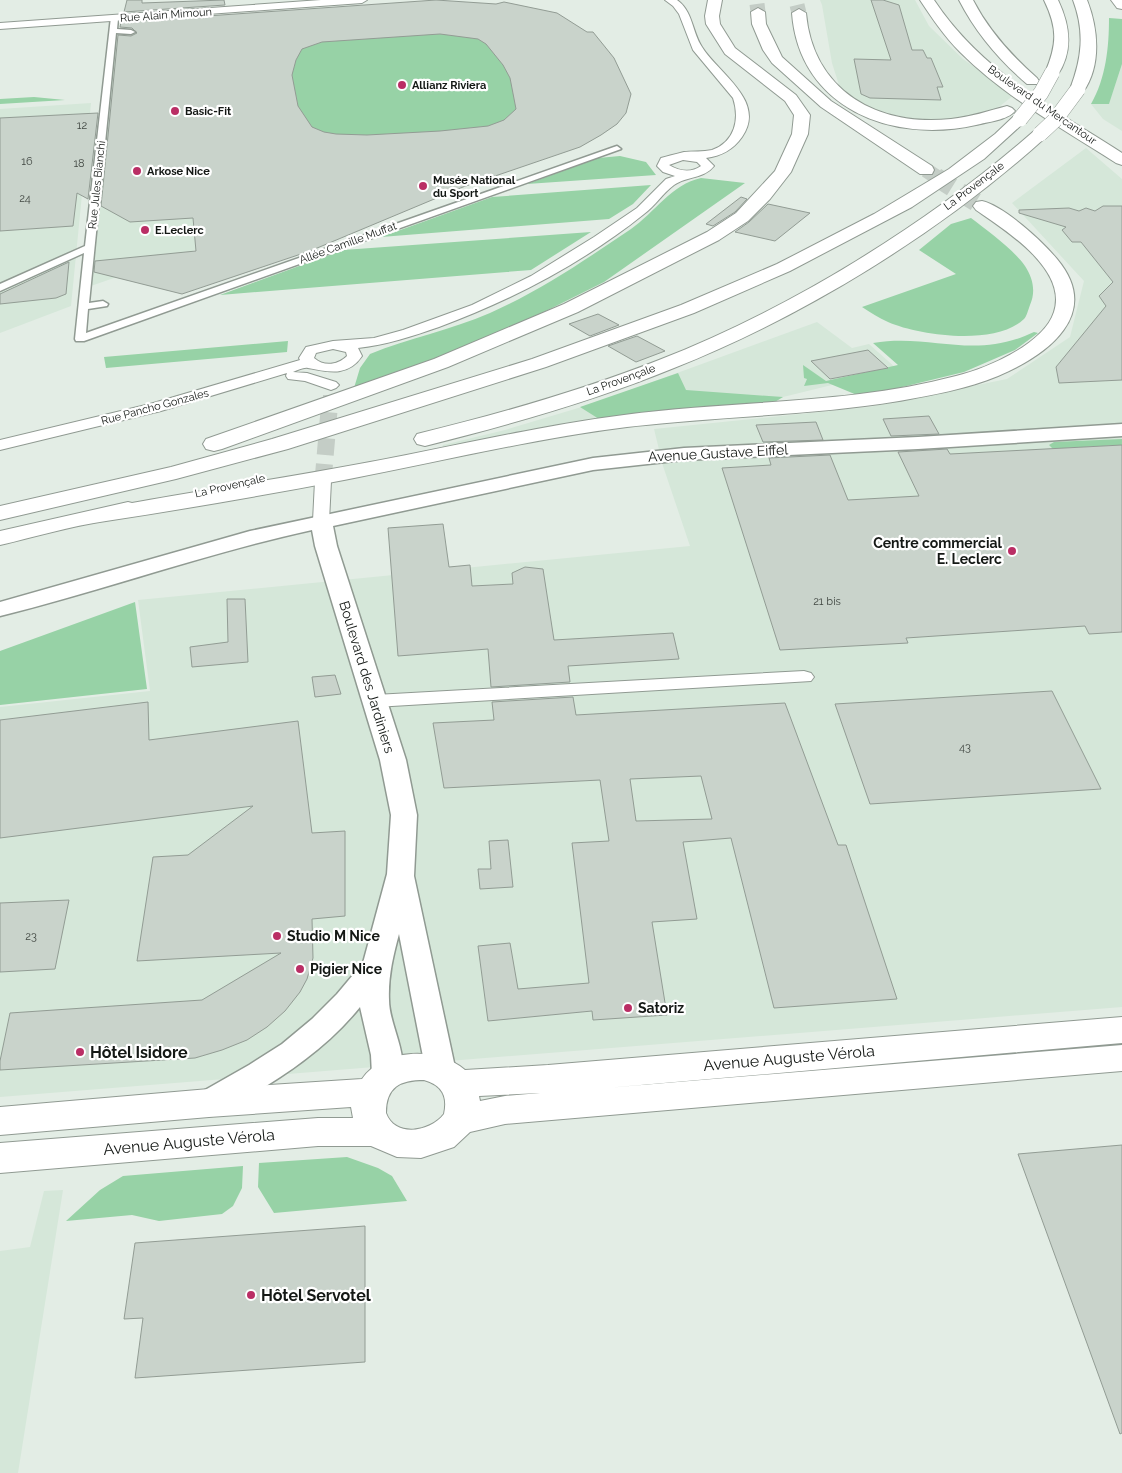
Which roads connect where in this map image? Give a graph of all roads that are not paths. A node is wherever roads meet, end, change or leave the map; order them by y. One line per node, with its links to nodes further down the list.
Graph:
1 (362, 0): 13 (street, Rue Alain Mimoun)
2 (715, 0): 44 (main road)
3 (926, 0): 20 (main road, Boulevard du Mercantour)
4 (966, 0): 14 (main road, Boulevard du Mercantour)
5 (974, 0): 14 (main road)
6 (1051, 0): 19 (main road, La Provençale, bridge)
7 (1080, 0): 46 (main road, La Provençale, bridge)
8 (1118, 0): 11 (main road)
9 (674, 1): 22 (street)
10 (759, 5): 26 (main road)
11 (1122, 5)
12 (797, 6): 19 (main road)
13 (114, 18): 15 (street, Rue Alain Mimoun); 16 (street, Rue Jules Bianchi)
14 (979, 25): 18 (main road, Boulevard du Mercantour)
15 (0, 26)
16 (114, 31): 17 (street); 30 (street, Rue Jules Bianchi)
17 (132, 32)
18 (1077, 112)
19 (1013, 115): 45 (main road, La Provençale)
20 (1102, 146): 23 (main road, Boulevard du Mercantour); 25 (street)
21 (617, 149): 34 (street, Allée Camille Muffat)
22 (711, 158): 24 (street); 27 (street)
23 (1122, 160)
24 (663, 166): 27 (street); 28 (street)
25 (1122, 166)
26 (926, 170)
27 (694, 173): 28 (street)
28 (670, 182): 35 (street)
29 (982, 206): 46 (main road)
30 (90, 247): 31 (street); 33 (street, Rue Jules Bianchi)
31 (0, 288)
32 (103, 304): 33 (street)
33 (83, 307): 34 (street, Rue Jules Bianchi)
34 (80, 339)
35 (374, 342): 36 (street); 37 (street)
36 (333, 345): 37 (street); 38 (street)
37 (355, 356): 39 (street)
38 (308, 362): 39 (street); 40 (street, Rue Pancho Gonzales)
39 (333, 368): 40 (street)
40 (266, 376): 42 (street, Rue Pancho Gonzales)
41 (1122, 430): 47 (street, Avenue Gustave Eiffel)
42 (0, 445)
43 (323, 482): 47 (street, Boulevard des Jardiniers)
44 (0, 508)
45 (0, 513)
46 (110, 514): 48 (main road, La Provençale)
47 (321, 521): 49 (street, Avenue Gustave Eiffel); 51 (street, Boulevard des Jardiniers)
48 (0, 538)
49 (0, 609)
50 (804, 677): 51 (street)
51 (375, 701): 52 (street, Boulevard des Jardiniers)
52 (401, 874): 53 (street, Boulevard des Jardiniers); 56 (street, Boulevard des Jardiniers)
53 (376, 967): 57 (street, Boulevard des Jardiniers); 58 (street, Boulevard des Jardiniers)
54 (1122, 1030): 56 (main road, Avenue Auguste Vérola)
55 (1122, 1058): 59 (main road, Avenue Auguste Vérola)
56 (449, 1078): 57 (main road); 59 (main road)
57 (379, 1083): 58 (main road); 61 (main road)
58 (209, 1103): 60 (main road)
59 (459, 1120): 61 (main road)
60 (0, 1121)
61 (377, 1132): 62 (main road, Avenue Auguste Vérola)
62 (0, 1158)

